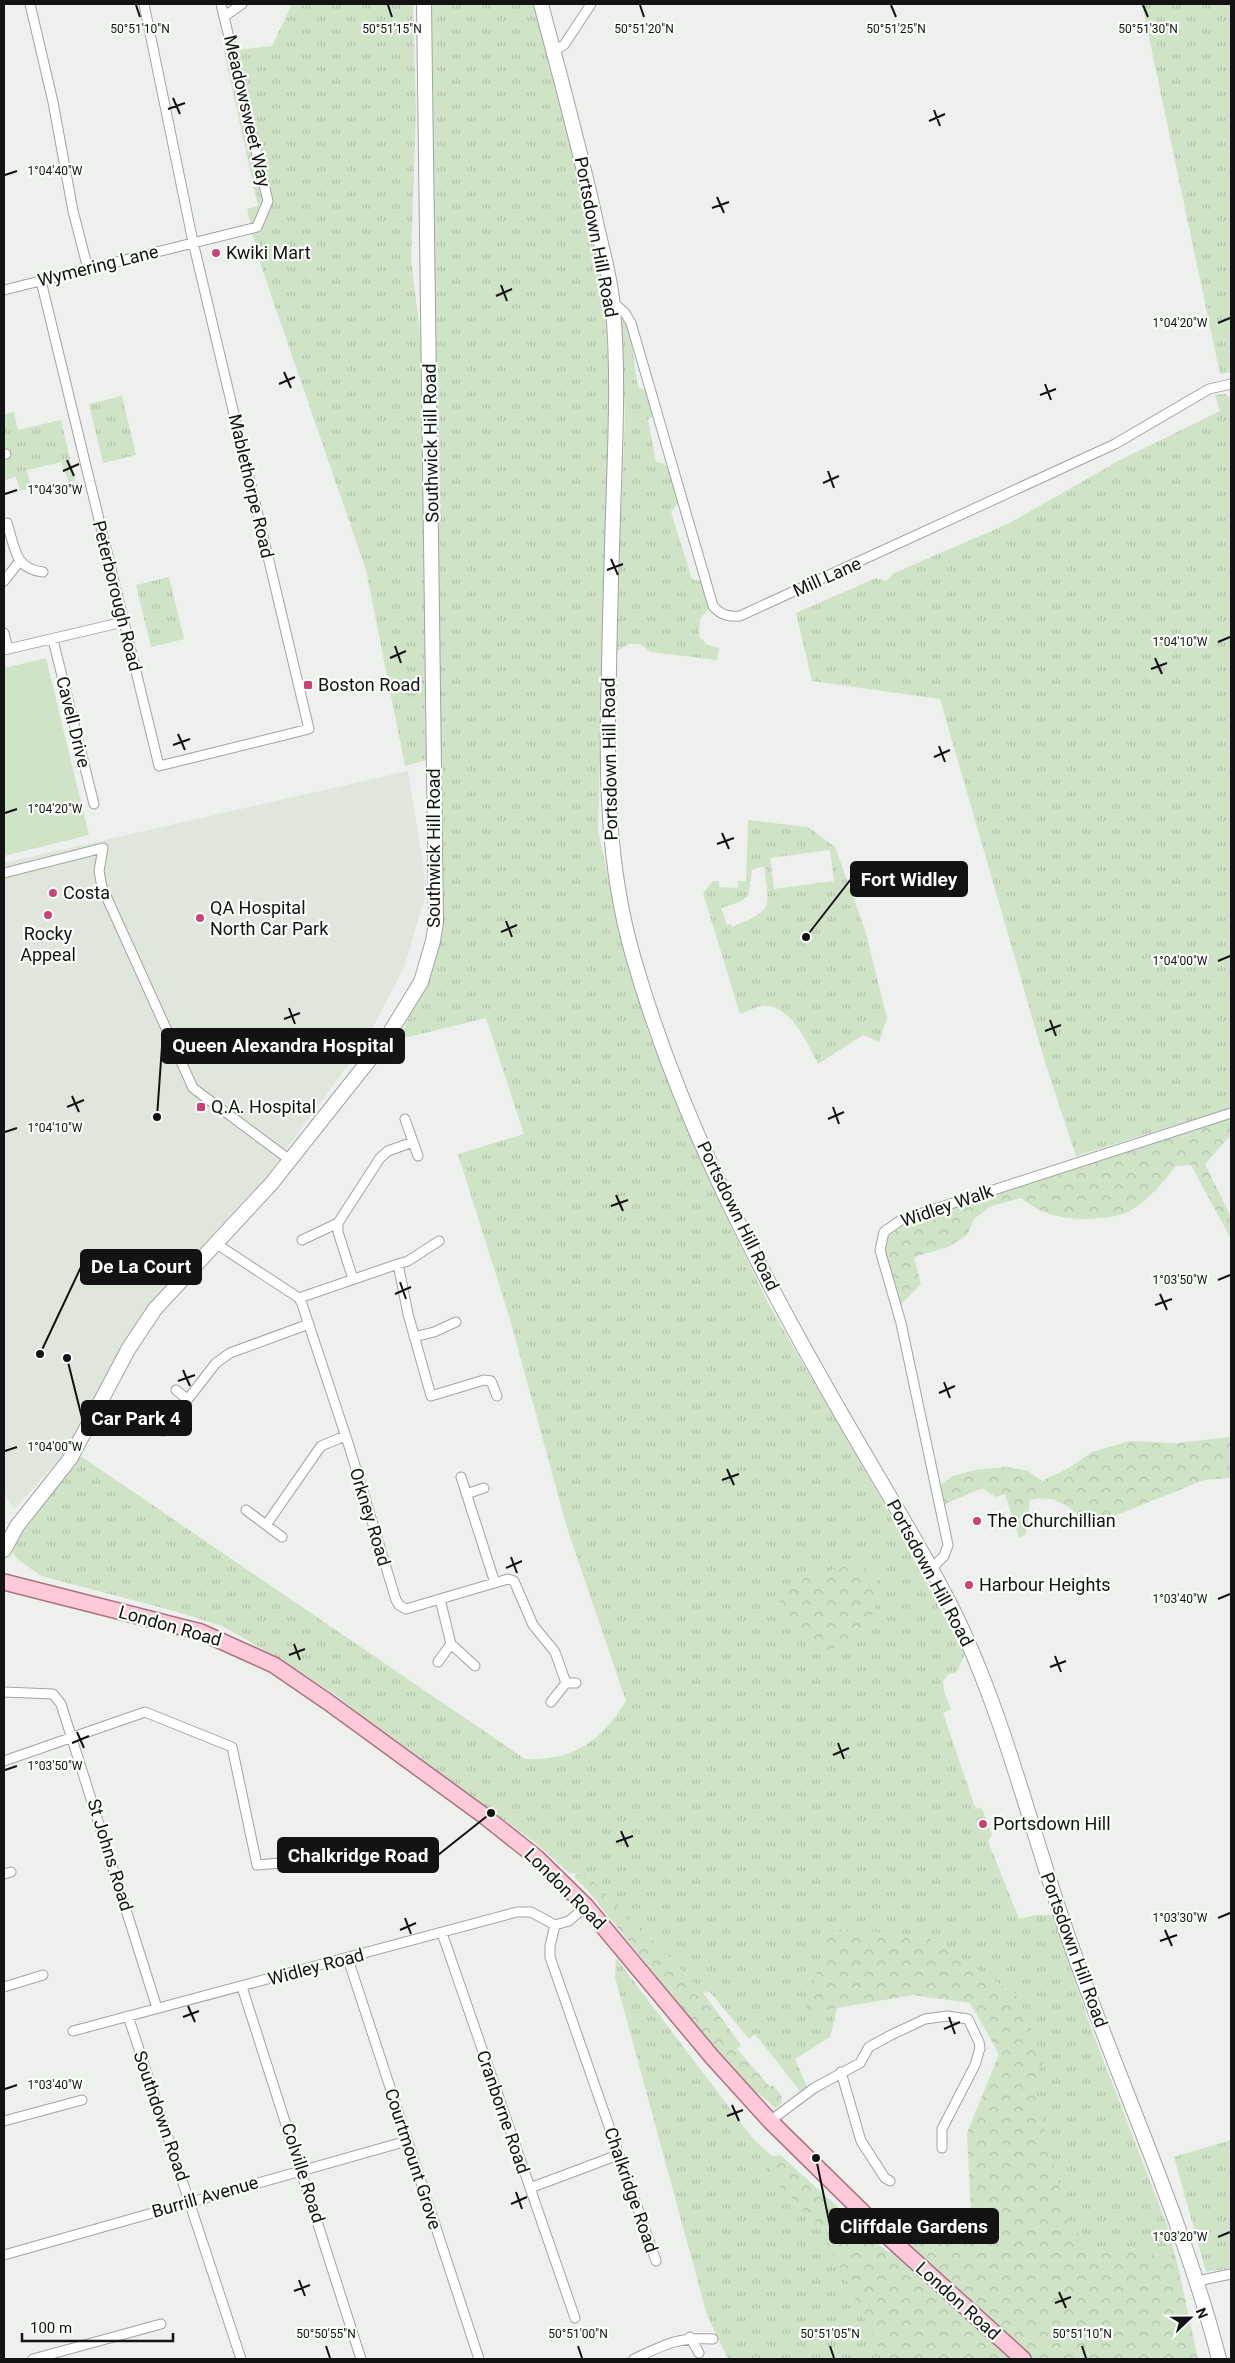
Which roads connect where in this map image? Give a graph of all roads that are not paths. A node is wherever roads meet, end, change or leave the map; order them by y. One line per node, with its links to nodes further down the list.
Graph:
1 (30, 4): 11 (street)
2 (144, 4): 10 (street, Mablethorpe Road)
3 (221, 4): 8 (street, Meadowsweet Way)
4 (242, 4): 8 (street, Meadowsweet Way)
5 (424, 4): 31 (main road, Southwick Hill Road)
6 (541, 4): 9 (main road, Portsdown Hill Road)
7 (591, 4): 9 (street)
8 (225, 16): 10 (street, Meadowsweet Way)
9 (553, 50): 14 (main road, Portsdown Hill Road)
10 (193, 242): 11 (street, Wymering Lane); 24 (street, Mablethorpe Road)
11 (88, 269): 12 (street, Wymering Lane)
12 (41, 281): 13 (street, Wymering Lane); 20 (street, Peterborough Road)
13 (4, 290)
14 (613, 302): 15 (street, Mill Lane); 54 (main road, Portsdown Hill Road)
15 (1231, 384)
16 (7, 522): 17 (street)
17 (19, 562): 18 (street); 19 (street)
18 (44, 572)
19 (4, 581)
20 (123, 622): 22 (street); 24 (street, Peterborough Road)
21 (4, 633): 23 (street)
22 (53, 640): 23 (street); 25 (street, Cavell Drive)
23 (6, 650)
24 (159, 766)
25 (94, 804)
26 (4, 873): 31 (street)
27 (1231, 1113): 54 (street, Widley Walk)
28 (406, 1119): 29 (street)
29 (413, 1142): 30 (street); 32 (street)
30 (418, 1156)
31 (290, 1160): 35 (main road, Southwick Hill Road)
32 (338, 1223): 33 (street); 37 (street)
33 (302, 1240)
34 (439, 1241): 36 (street)
35 (215, 1243): 38 (street); 53 (main road, Southwick Hill Road)
36 (398, 1264): 37 (street); 41 (street)
37 (353, 1279): 38 (street)
38 (299, 1298): 40 (street, Orkney Road)
39 (456, 1322): 41 (street)
40 (309, 1324): 44 (street); 46 (street, Orkney Road)
41 (414, 1337): 43 (street)
42 (176, 1390): 44 (street)
43 (497, 1396)
44 (188, 1399): 45 (street)
45 (164, 1431)
46 (345, 1436): 51 (street); 57 (street, Orkney Road)
47 (461, 1477): 49 (street)
48 (484, 1488): 49 (street)
49 (466, 1494): 56 (street)
50 (246, 1510): 51 (street)
51 (266, 1525): 52 (street)
52 (282, 1536)
53 (4, 1550)
54 (931, 1569): 92 (main road, Portsdown Hill Road)
55 (4, 1582): 68 (main road, London Road)
56 (495, 1583): 57 (street, Orkney Road); 62 (street, Orkney Road)
57 (440, 1599): 58 (street)
58 (451, 1644): 59 (street); 60 (street)
59 (438, 1662)
60 (475, 1666)
61 (576, 1683): 62 (street)
62 (566, 1684): 64 (street)
63 (4, 1692): 65 (street, St Johns Road)
64 (551, 1702)
65 (73, 1737): 66 (street); 67 (street); 75 (street, St Johns Road)
66 (4, 1761)
67 (327, 1854)
68 (586, 1906): 69 (street); 81 (main road, London Road)
69 (555, 1925): 70 (street, Widley Road); 84 (street, Chalkridge Road)
70 (442, 1933): 71 (street, Widley Road); 87 (street, Cranborne Road)
71 (348, 1959): 74 (street, Widley Road); 82 (street, Courtmount Grove)
72 (43, 1975): 73 (street)
73 (4, 1987)
74 (242, 1987): 75 (street, Widley Road); 85 (street, Colville Road)
75 (158, 2008): 76 (street, Widley Road)
76 (128, 2016): 77 (street, Widley Road); 88 (street, Southdown Road)
77 (73, 2030)
78 (841, 2072): 81 (street); 83 (street); 86 (street)
79 (82, 2100): 80 (street)
80 (4, 2121)
81 (770, 2121): 98 (main road, London Road)
82 (407, 2140): 85 (street, Burrill Avenue); 102 (street, Courtmount Grove)
83 (942, 2148)
84 (618, 2155): 87 (street); 90 (street, Chalkridge Road)
85 (302, 2170): 88 (street, Burrill Avenue); 101 (street, Colville Road)
86 (890, 2181)
87 (530, 2188): 93 (street, Cranborne Road)
88 (190, 2202): 89 (street, Burrill Avenue); 100 (street, Southdown Road)
89 (4, 2255)
90 (656, 2261)
91 (1231, 2274): 92 (street)
92 (1197, 2281): 104 (main road, Portsdown Hill Road)
93 (575, 2318)
94 (161, 2324): 99 (street)
95 (690, 2338): 96 (street); 97 (street); 103 (street)
96 (713, 2339)
97 (699, 2353)
98 (1022, 2358)
99 (33, 2359)
100 (241, 2359)
101 (361, 2359)
102 (479, 2359)
103 (634, 2359)
104 (1219, 2359)

